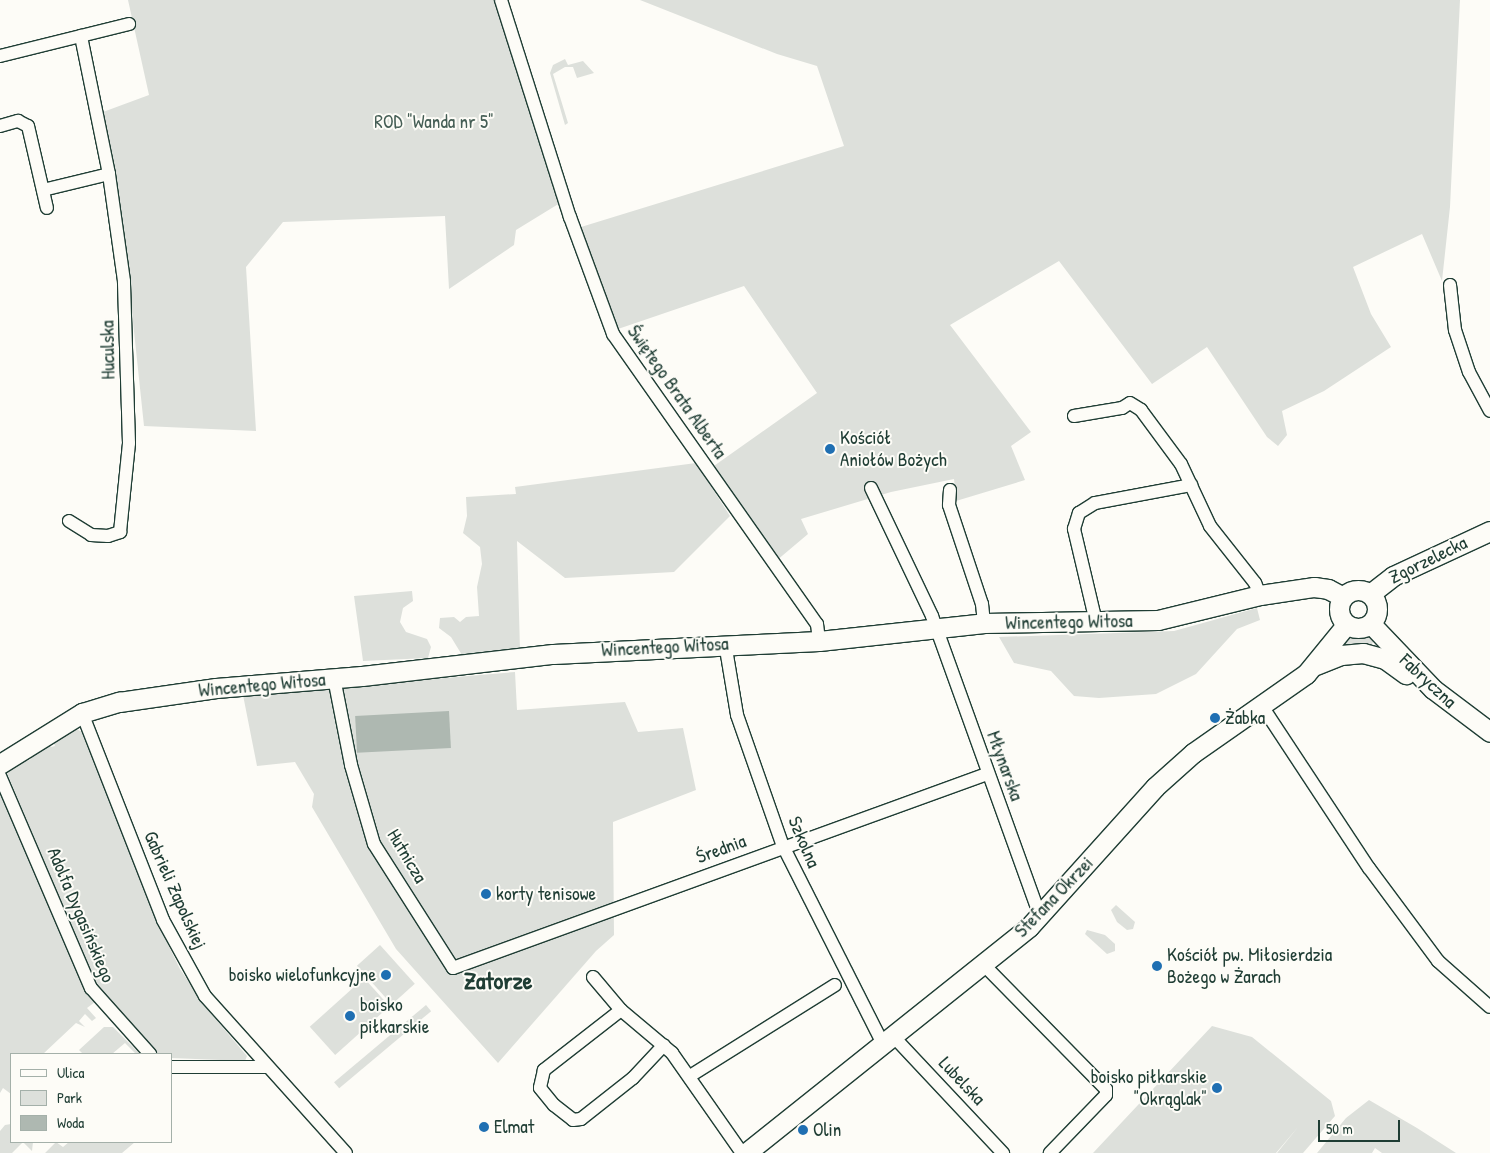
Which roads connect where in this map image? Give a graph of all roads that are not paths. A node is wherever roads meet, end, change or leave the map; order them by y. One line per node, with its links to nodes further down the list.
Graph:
1 (501, 0): 25 (street, Świętego Brata Alberta)
2 (129, 24): 3 (street)
3 (81, 36): 4 (street); 6 (street, Huculska)
4 (0, 56)
5 (0, 126): 7 (street)
6 (109, 174): 7 (street); 15 (street, Huculska)
7 (43, 190): 8 (street)
8 (47, 208)
9 (1450, 285): 10 (street)
10 (1490, 411)
11 (1074, 416): 12 (street)
12 (1191, 485): 18 (street); 21 (street)
13 (871, 488): 24 (street, Młynarska)
14 (950, 490): 20 (street)
15 (69, 521)
16 (1490, 531): 17 (street, Zgorzelecka)
17 (1370, 594): 19 (street); 22 (street)
18 (1260, 595): 19 (street, Wincentego Witosa); 21 (street, Wincentego Witosa)
19 (1343, 598): 23 (street)
20 (984, 622): 21 (street, Wincentego Witosa); 24 (street, Wincentego Witosa)
21 (1096, 622)
22 (1371, 624): 23 (street); 29 (street, Fabryczna)
23 (1346, 625): 27 (street, Stefana Okrzei)
24 (937, 629): 25 (street, Wincentego Witosa); 34 (street, Młynarska)
25 (819, 641): 26 (street, Wincentego Witosa)
26 (724, 643): 28 (street, Wincentego Witosa); 36 (street, Szkolna)
27 (1313, 667): 29 (street); 30 (street, Stefana Okrzei)
28 (334, 678): 31 (street, Wincentego Witosa); 38 (street, Hutnicza)
29 (1437, 692): 32 (street, Fabryczna)
30 (1262, 706): 37 (street, Stefana Okrzei); 42 (street)
31 (82, 713): 33 (street, Wincentego Witosa); 48 (street, Gabrieli Zapolskiej)
32 (1490, 732)
33 (0, 764)
34 (988, 774): 36 (street, Średnia); 37 (street, Młynarska)
35 (0, 776): 46 (street, Adolfa Dygasińskiego)
36 (783, 846): 38 (street, Średnia); 44 (street, Szkolna)
37 (1040, 916): 39 (street, Stefana Okrzei)
38 (469, 963)
39 (982, 963): 44 (street, Stefana Okrzei); 53 (street)
40 (593, 977): 43 (street, Stefana Okrzei)
41 (835, 985): 49 (street)
42 (1490, 1007)
43 (621, 1010): 45 (street, Stefana Okrzei); 45 (street)
44 (888, 1040): 51 (street, Stefana Okrzei); 52 (street, Lubelska)
45 (664, 1045): 49 (street, Stefana Okrzei)
46 (149, 1053)
47 (172, 1066): 48 (street)
48 (267, 1067): 50 (street, Gabrieli Zapolskiej)
49 (690, 1076): 51 (street, Stefana Okrzei)
50 (346, 1153)
51 (744, 1153)
52 (1003, 1153)
53 (1050, 1153)

